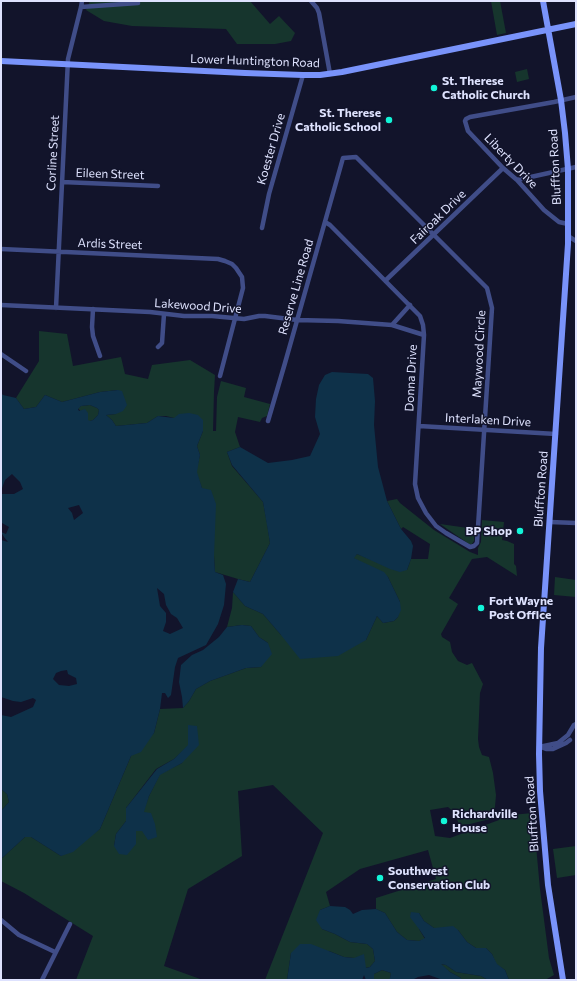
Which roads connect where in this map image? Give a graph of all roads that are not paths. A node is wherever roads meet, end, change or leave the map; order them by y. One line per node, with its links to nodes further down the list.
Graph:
1 (82, 1): 5 (street, Corline Street)
2 (311, 1): 10 (street)
3 (543, 1): 7 (main road, Bluffton Road)
4 (138, 3): 5 (street)
5 (81, 7): 9 (street, Corline Street)
6 (576, 24): 7 (main road, Lower Huntington Road)
7 (548, 30): 10 (main road, Lower Huntington Road); 13 (main road, Bluffton Road)
8 (1, 61): 9 (main road, Lower Huntington Road)
9 (68, 65): 11 (main road, Lower Huntington Road); 19 (street, Corline Street)
10 (330, 74): 11 (main road, Lower Huntington Road)
11 (302, 75): 23 (street, Koester Drive)
12 (576, 97): 13 (street)
13 (561, 100): 16 (street, Liberty Drive); 17 (main road, Bluffton Road)
14 (343, 158): 21 (street, Reserve Line Road); 24 (street, Maywood Circle)
15 (576, 167): 17 (street)
16 (504, 168): 18 (street, Liberty Drive); 24 (street, Fairoak Drive)
17 (568, 169): 18 (street); 22 (main road, Bluffton Road)
18 (517, 180): 22 (street, Liberty Drive)
19 (62, 182): 20 (street, Eileen Street); 28 (street, Corline Street)
20 (158, 186)
21 (325, 222): 29 (street, Donna Drive); 36 (street, Reserve Line Road)
22 (568, 224): 25 (main road, Bluffton Road)
23 (262, 228)
24 (434, 235): 29 (street, Fairoak Drive); 46 (street, Maywood Circle)
25 (568, 236): 26 (street); 47 (main road, Bluffton Road)
26 (576, 241)
27 (1, 249): 28 (street, Ardis Street)
28 (58, 252): 32 (street, Corline Street); 35 (street, Ardis Street)
29 (386, 280): 31 (street, Donna Drive)
30 (1, 305): 32 (street, Lakewood Drive)
31 (410, 305): 37 (street); 38 (street, Donna Drive)
32 (56, 308): 33 (street, Lakewood Drive)
33 (93, 310): 34 (street, Lakewood Drive); 41 (street)
34 (164, 314): 35 (street, Lakewood Drive); 39 (street)
35 (236, 318): 36 (street, Lakewood Drive); 43 (street)
36 (297, 320): 37 (street, Lakewood Drive); 44 (street, Reserve Line Road)
37 (392, 325): 38 (street, Lakewood Drive)
38 (424, 335): 45 (street, Donna Drive)
39 (158, 347)
40 (1, 354): 42 (street)
41 (100, 356)
42 (26, 371)
43 (220, 376)
44 (268, 421)
45 (419, 426): 46 (street, Interlaken Drive); 50 (street, Donna Drive)
46 (484, 430): 47 (street, Interlaken Drive); 50 (street, Maywood Circle)
47 (556, 434): 48 (main road, Bluffton Road)
48 (550, 522): 49 (street); 53 (main road, Bluffton Road)
49 (576, 523)
50 (474, 546)
51 (576, 724): 53 (street)
52 (570, 740): 53 (street)
53 (539, 747): 58 (main road, Bluffton Road)
54 (1, 920): 56 (street)
55 (70, 924): 56 (street)
56 (55, 952): 57 (street)
57 (42, 980)
58 (563, 980)

